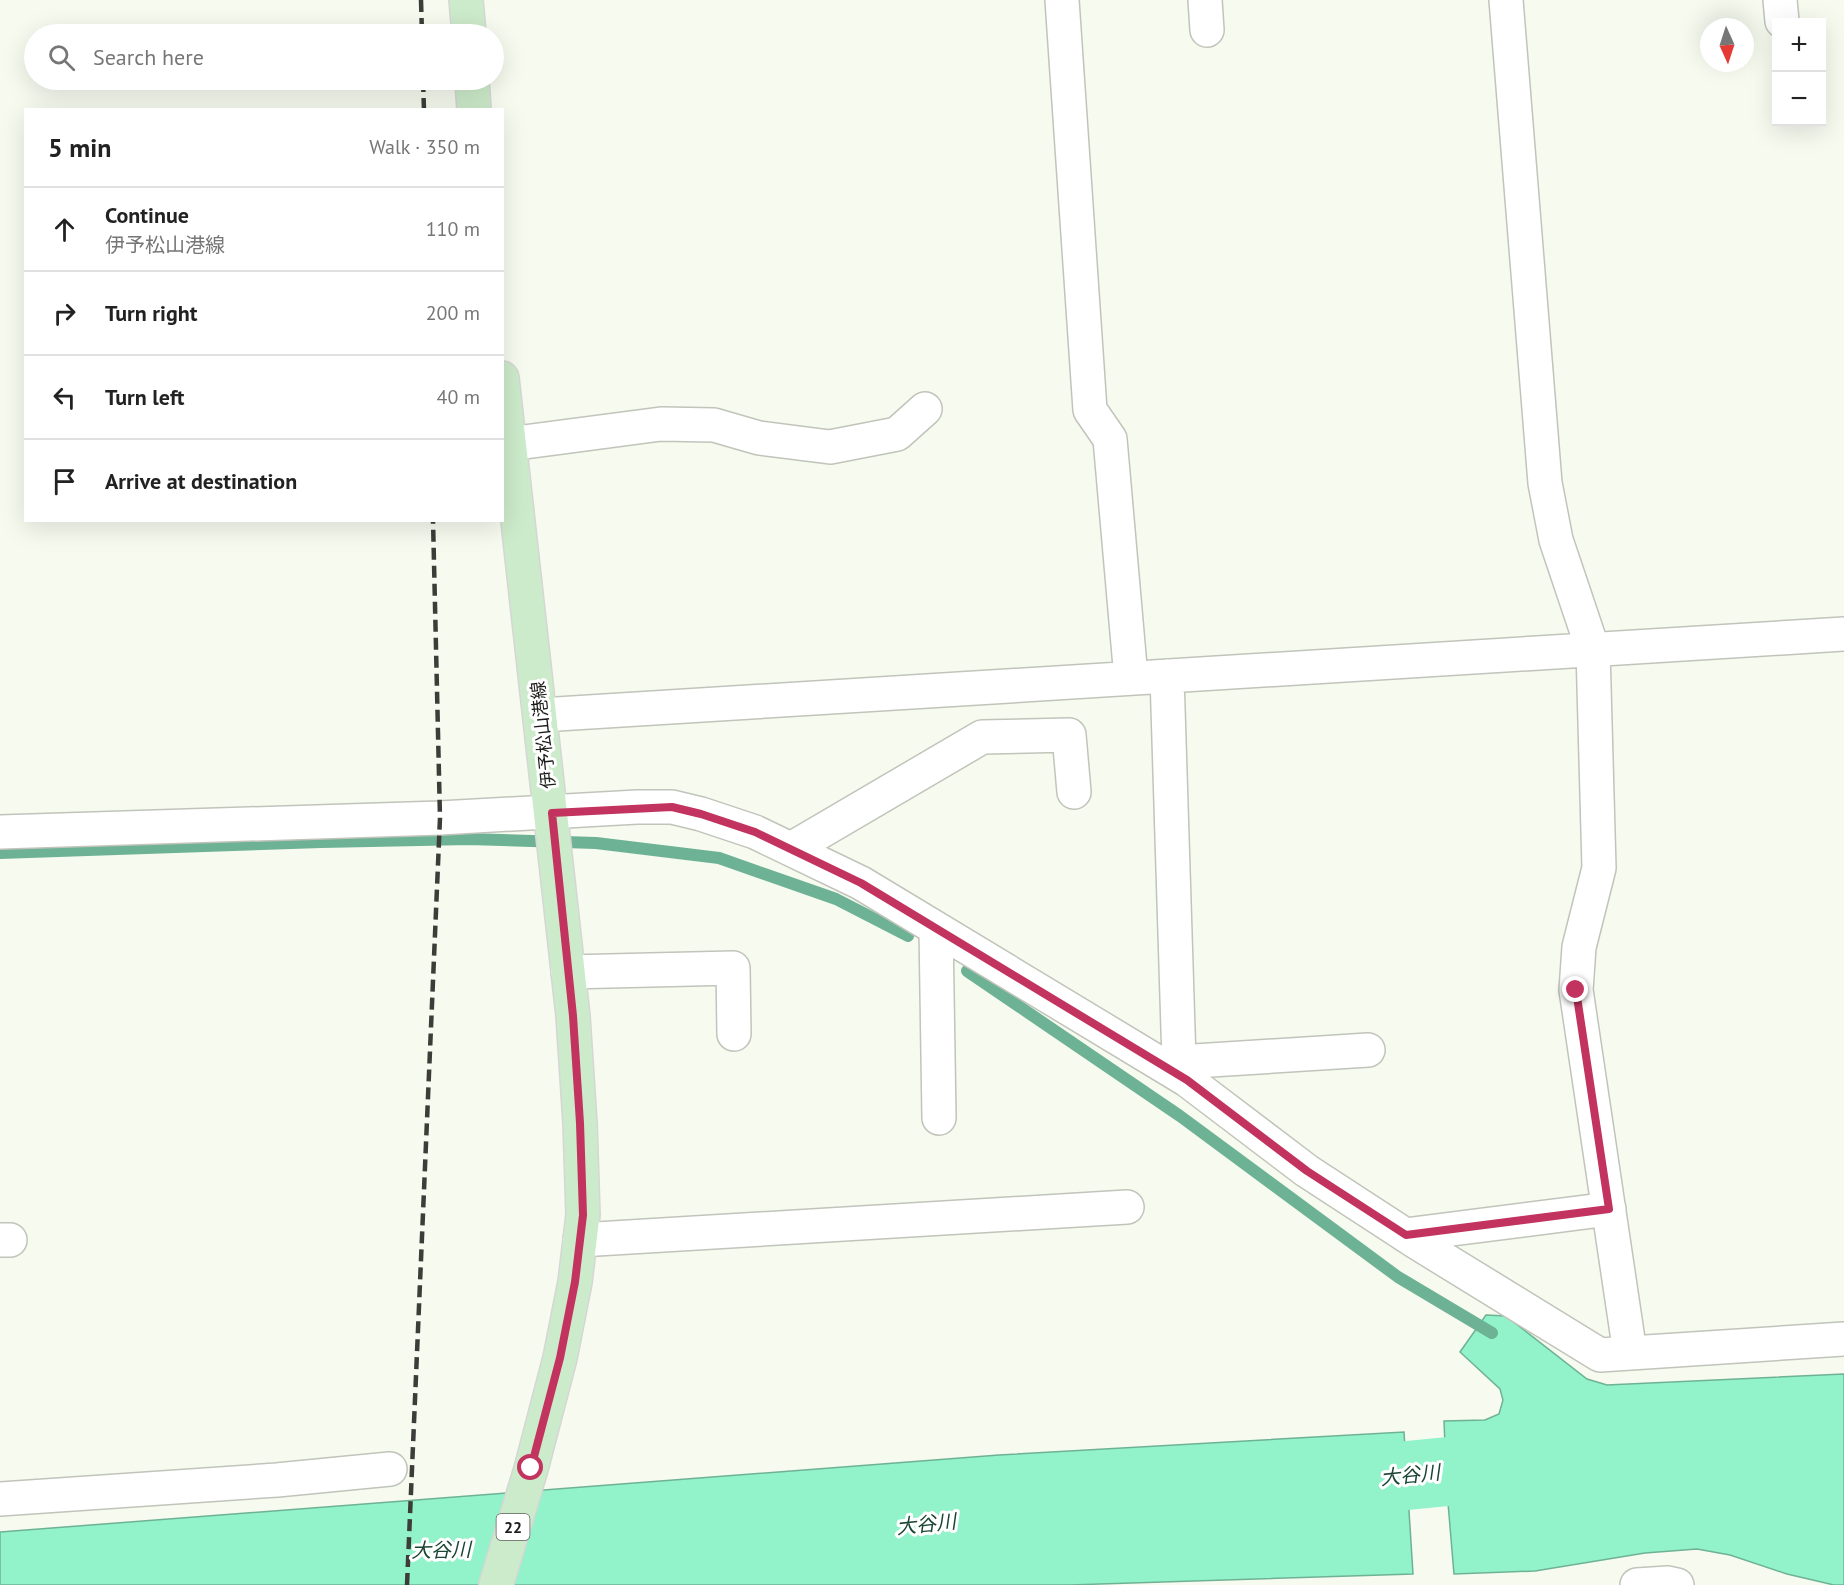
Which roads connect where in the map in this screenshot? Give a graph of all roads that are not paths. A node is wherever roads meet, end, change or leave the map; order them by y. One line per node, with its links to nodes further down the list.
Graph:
1 (466, 0): 4 (main road)
2 (1062, 0): 13 (street)
3 (1506, 0): 11 (street)
4 (468, 24)
5 (473, 90): 6 (main road)
6 (474, 108)
7 (504, 394): 9 (main road, 伊予松山港線 / 22)
8 (925, 409): 9 (street)
9 (510, 444): 14 (main road, 伊予松山港線 / 22)
10 (1844, 634): 11 (street)
11 (1593, 650): 12 (street); 26 (street)
12 (1167, 676): 13 (street); 23 (street)
13 (1131, 678): 14 (street)
14 (541, 715): 16 (main road, 伊予松山港線 / 22)
15 (1074, 792): 18 (street)
16 (552, 813): 17 (street); 18 (street); 20 (main road, 伊予松山港線 / 22)
17 (0, 832)
18 (791, 849): 19 (street)
19 (936, 929): 23 (street); 24 (street)
20 (568, 972): 21 (street); 28 (main road, 伊予松山港線 / 22)
21 (734, 1034)
22 (1368, 1050): 23 (street)
23 (1175, 1066): 27 (street)
24 (939, 1118)
25 (1127, 1208): 28 (street)
26 (1609, 1209): 27 (street); 30 (street)
27 (1406, 1235): 30 (street)
28 (580, 1240): 33 (main road, 伊予松山港線 / 22)
29 (1844, 1339): 30 (street)
30 (1630, 1353)
31 (390, 1470): 32 (street)
32 (0, 1499)
33 (496, 1585)
34 (1637, 1585): 35 (street)
35 (1677, 1585)

